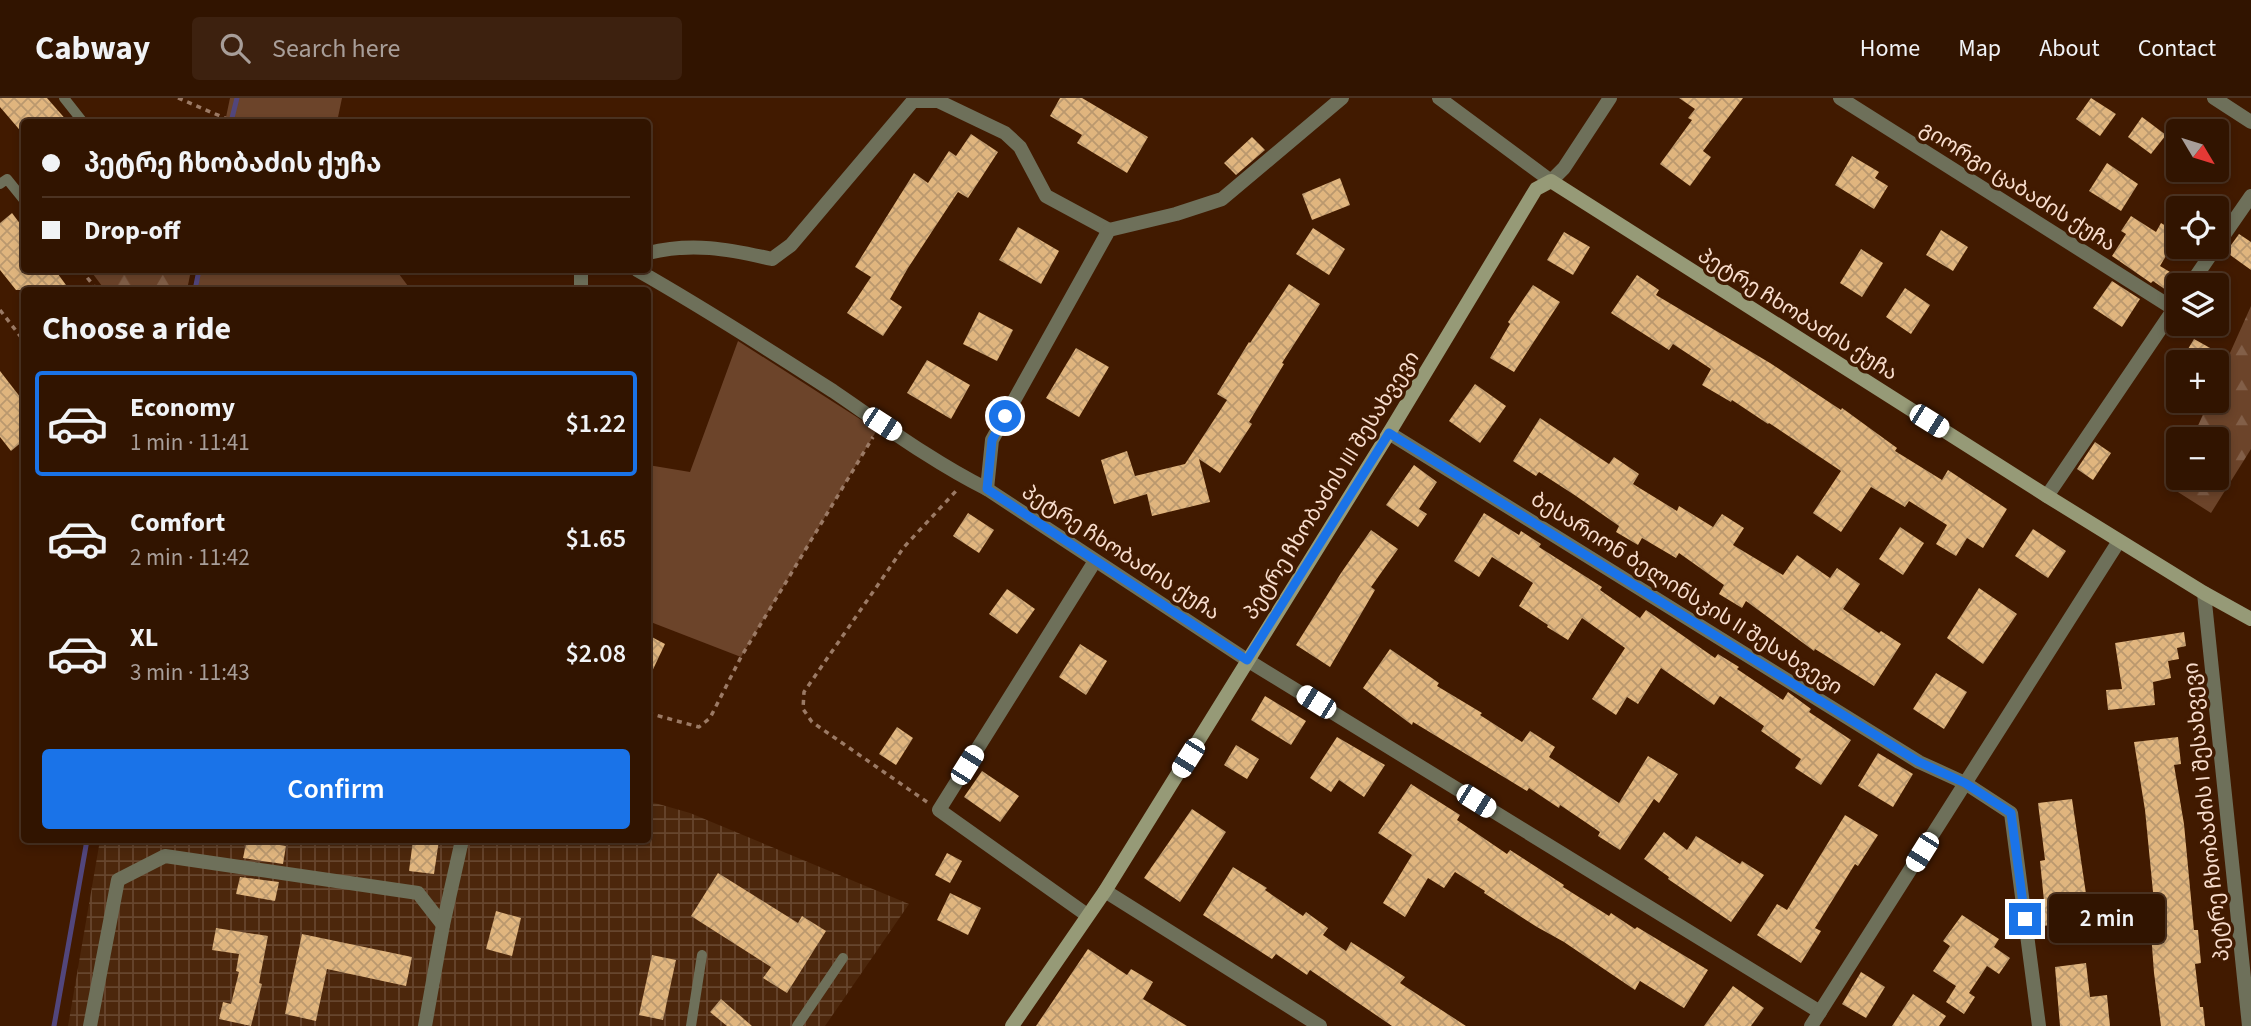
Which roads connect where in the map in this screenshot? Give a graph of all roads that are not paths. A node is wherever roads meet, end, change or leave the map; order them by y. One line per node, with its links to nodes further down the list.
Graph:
1 (64, 98): 8 (lane)
2 (1342, 98): 15 (street)
3 (1439, 98): 10 (street, პეტრე ჩხობაძის ქუჩა)
4 (1610, 98): 10 (street)
5 (1840, 98): 18 (street, გიორგი ცაბაძის ქუჩა)
6 (2214, 98): 9 (street)
7 (914, 99): 15 (street); 16 (street)
8 (80, 119)
9 (2251, 122)
10 (1550, 181): 20 (street, პეტრე ჩხობაძის III შესახვევი); 22 (street, პეტრე ჩხობაძის ქუჩა)
11 (0, 184): 12 (lane)
12 (21, 196)
13 (2251, 196): 14 (street)
14 (2229, 228)
15 (1109, 230): 21 (street)
16 (651, 252)
17 (642, 273): 21 (street, პეტრე ჩხობაძის ქუჩა)
18 (2166, 300)
19 (2166, 321): 22 (street)
20 (1389, 433): 27 (street, პეტრე ჩხობაძის III შესახვევი); 28 (street, ბესარიონ ბელინსკის II შესახვევი)
21 (987, 489): 24 (street, პეტრე ჩხობაძის ქუჩა)
22 (2047, 496): 23 (street, პეტრე ჩხობაძის ქუჩა)
23 (2119, 541): 25 (street, პეტრე ჩხობაძის ქუჩა); 28 (street)
24 (1095, 561): 27 (street, პეტრე ჩხობაძის ქუჩა); 31 (street)
25 (2204, 593): 26 (street, პეტრე ჩხობაძის ქუჩა); 44 (street, პეტრე ჩხობაძის I შესახვევი)
26 (2251, 619)
27 (1247, 660): 30 (street, პეტრე ჩხობაძის III შესახვევი); 35 (street, პეტრე ჩხობაძის ქუჩა)
28 (1965, 783): 35 (street); 43 (street, ბესარიონ ბელინსკის II შესახვევი)
29 (461, 843): 32 (street)
30 (1105, 891): 31 (street, პეტრე ჩხობაძის III შესახვევი); 41 (street)
31 (1087, 915): 40 (street, პეტრე ჩხობაძის III შესახვევი)
32 (443, 925): 36 (street); 37 (street)
33 (702, 955): 38 (lane)
34 (843, 958): 39 (lane)
35 (1820, 1012): 42 (street)
36 (90, 1026)
37 (425, 1026)
38 (691, 1026)
39 (797, 1026)
40 (1012, 1026)
41 (1320, 1026)
42 (1811, 1026)
43 (2039, 1026)
44 (2249, 1026)

